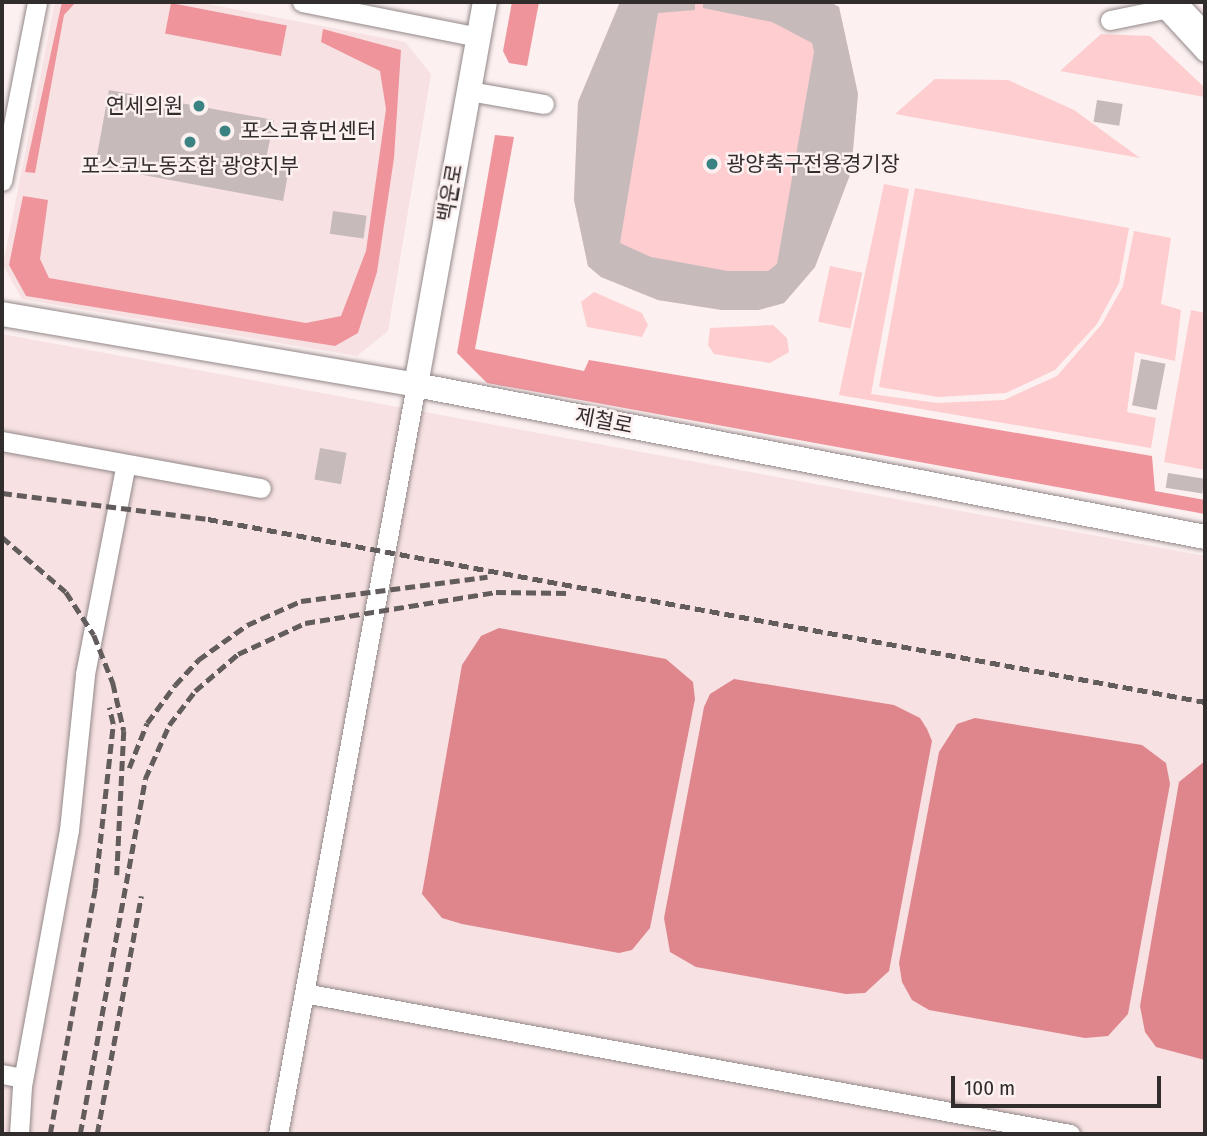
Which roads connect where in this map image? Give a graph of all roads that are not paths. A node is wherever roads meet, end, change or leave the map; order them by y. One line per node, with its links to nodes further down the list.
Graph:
1 (37, 2): 11 (street)
2 (302, 2): 7 (street)
3 (485, 2): 7 (main road, 백운로)
4 (1167, 4): 5 (street); 6 (street); 8 (street)
5 (1110, 19)
6 (1205, 32)
7 (479, 37): 9 (main road, 백운로)
8 (1205, 52)
9 (469, 91): 10 (street); 13 (main road, 백운로)
10 (544, 104)
11 (2, 181)
12 (2, 314): 13 (main road, 제철로)
13 (415, 385): 17 (main road, 제철로); 18 (street)
14 (2, 441): 15 (street)
15 (126, 464): 16 (street); 20 (street)
16 (261, 488)
17 (1205, 537)
18 (304, 993): 22 (street); 23 (street)
19 (2, 1074): 20 (street)
20 (23, 1078): 21 (street)
21 (19, 1134)
22 (278, 1134)
23 (1070, 1134)

